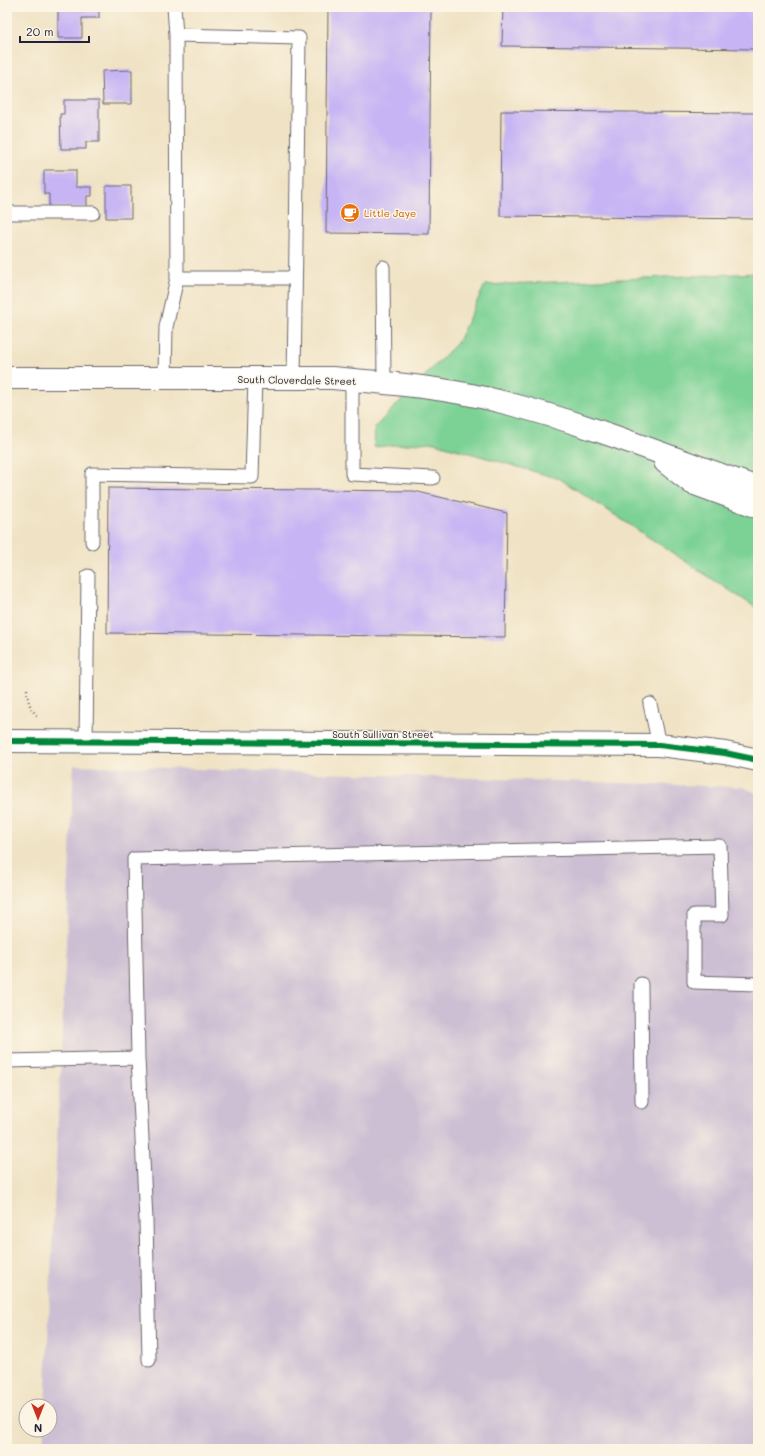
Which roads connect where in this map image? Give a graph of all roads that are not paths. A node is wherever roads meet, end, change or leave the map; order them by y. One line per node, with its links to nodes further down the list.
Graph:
1 (174, 7): 2 (lane)
2 (176, 35): 6 (lane); 7 (lane)
3 (7, 213): 4 (lane)
4 (92, 213)
5 (383, 267): 13 (lane)
6 (177, 278): 7 (lane); 9 (lane)
7 (295, 278): 11 (lane)
8 (7, 378): 9 (main road, South Cloverdale Street)
9 (165, 378): 10 (main road, South Cloverdale Street)
10 (255, 378): 11 (main road, South Cloverdale Street); 18 (lane)
11 (294, 378): 12 (main road, South Cloverdale Street)
12 (352, 380): 13 (main road, South Cloverdale Street); 15 (lane)
13 (384, 383): 14 (main road, South Cloverdale Street)
14 (650, 450): 16 (main road, South Cloverdale Street); 17 (main road, South Cloverdale Street)
15 (433, 478)
16 (758, 488)
17 (758, 507)
18 (92, 542)
19 (88, 576): 23 (lane)
20 (650, 704): 24 (lane)
21 (7, 734): 22 (main road)
22 (7, 741): 23 (main road, South Sullivan Street); 25 (main road)
23 (86, 742): 24 (main road, South Sullivan Street)
24 (659, 745): 26 (main road, South Sullivan Street)
25 (7, 748)
26 (758, 760)
27 (641, 984): 31 (lane)
28 (758, 984): 29 (lane)
29 (138, 1058): 30 (lane); 32 (lane)
30 (7, 1061)
31 (642, 1102)
32 (149, 1360)

